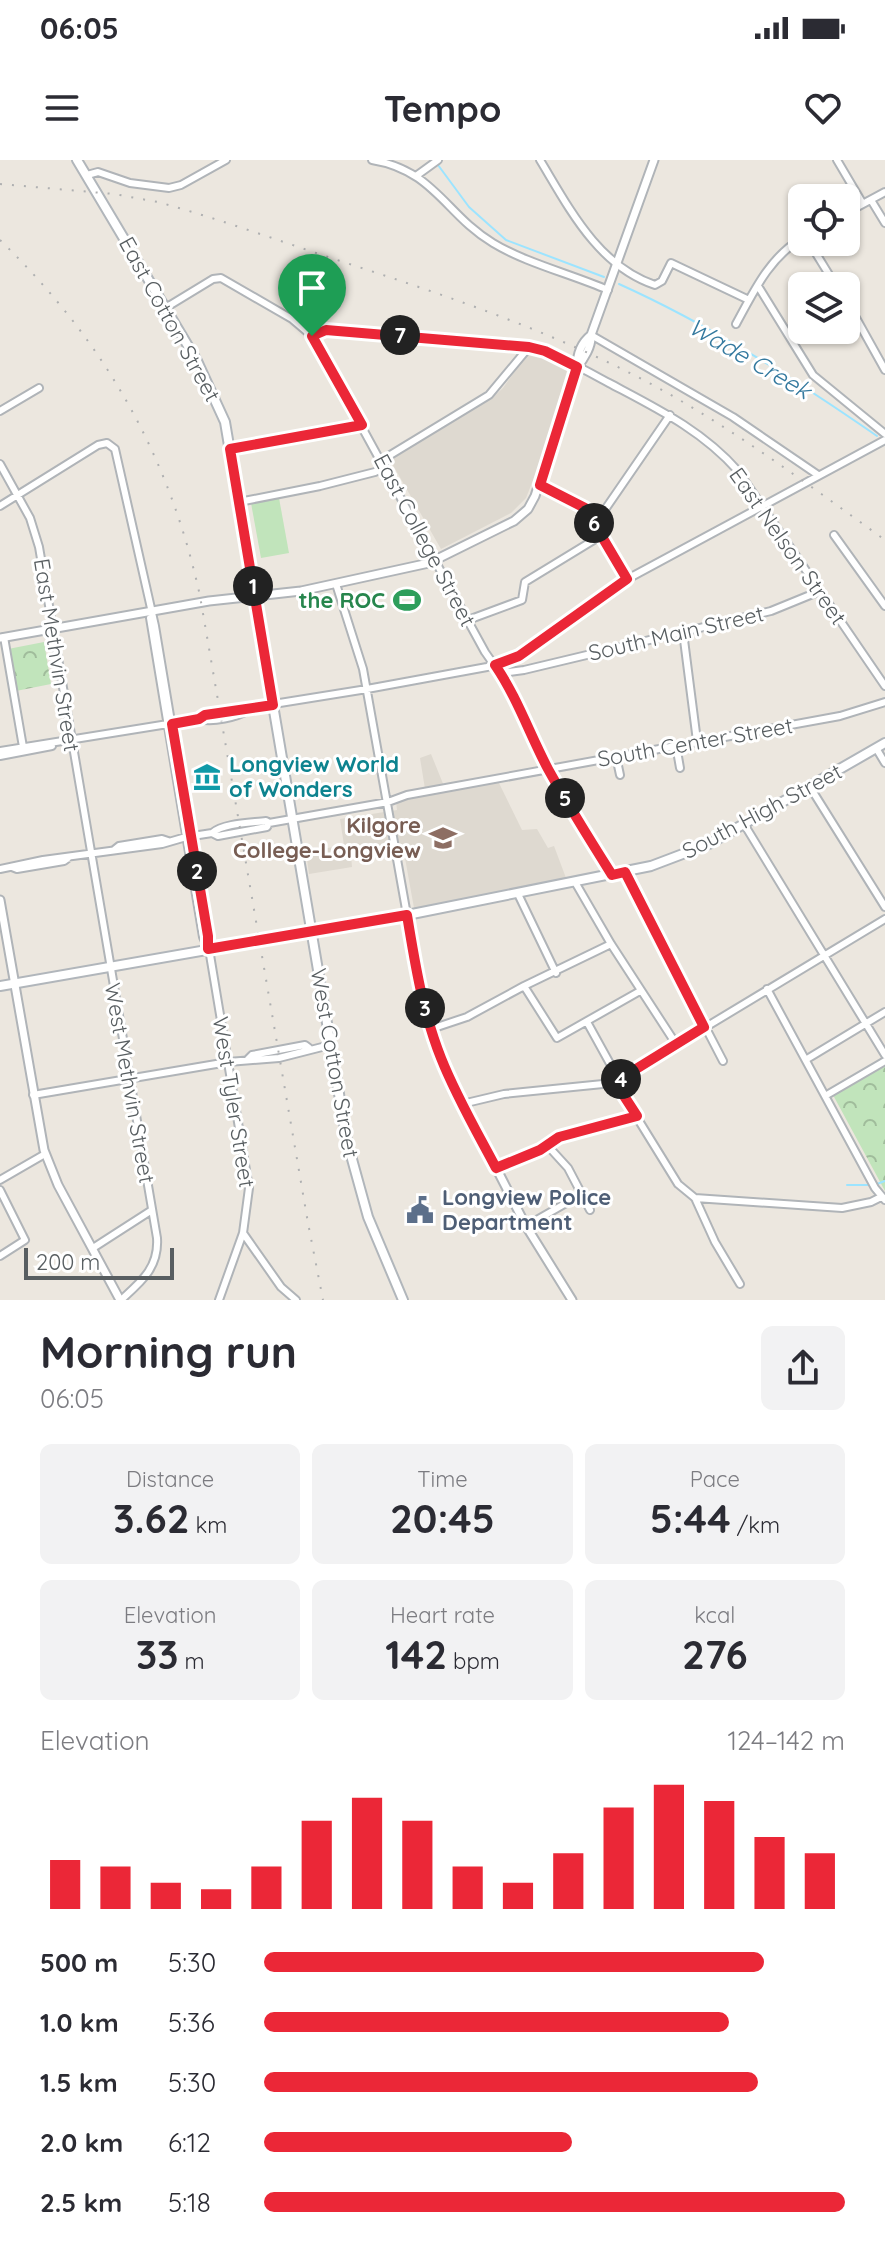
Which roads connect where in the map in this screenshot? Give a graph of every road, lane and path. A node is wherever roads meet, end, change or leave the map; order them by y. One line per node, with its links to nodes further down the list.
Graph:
1 (77, 160): 8 (main road, East Cotton Street)
2 (226, 160): 8 (street)
3 (372, 160): 9 (street)
4 (438, 160): 9 (street)
5 (540, 160): 16 (street)
6 (654, 160): 16 (street)
7 (837, 160): 12 (street)
8 (87, 175): 20 (main road, East Cotton Street)
9 (416, 176): 18 (street)
10 (885, 192): 11 (street)
11 (871, 200): 12 (street); 14 (street)
12 (863, 204): 13 (street)
13 (860, 206)
14 (885, 223)
15 (788, 248): 17 (street)
16 (617, 264): 18 (street); 19 (street)
17 (758, 286): 19 (street); 32 (street)
18 (608, 290): 23 (street)
19 (749, 300): 21 (street)
20 (167, 307): 24 (street, East College Street); 33 (main road, East Cotton Street)
21 (736, 324)
22 (860, 325): 27 (street)
23 (591, 335): 26 (street); 36 (street)
24 (312, 336): 25 (street, East Nelson Street); 31 (street, East College Street)
25 (529, 347): 26 (street, East Nelson Street); 35 (street)
26 (577, 367): 30 (street, East Nelson Street); 37 (street)
27 (885, 370)
28 (39, 388): 29 (street)
29 (0, 411)
30 (670, 415): 41 (street, East Nelson Street); 42 (street)
31 (362, 425): 33 (street); 35 (street, East College Street)
32 (885, 437): 36 (street)
33 (230, 449): 39 (main road, East Cotton Street)
34 (0, 464): 38 (street, East Methvin Street)
35 (384, 464): 39 (street); 47 (street, East College Street)
36 (818, 475): 41 (street)
37 (540, 485): 43 (street); 47 (street)
38 (18, 495): 40 (street); 53 (street, West Tyler Street); 55 (street, East Methvin Street)
39 (239, 502): 51 (main road, East Cotton Street)
40 (0, 506)
41 (762, 506): 48 (street); 50 (street, East Nelson Street)
42 (604, 511): 43 (street); 44 (street)
43 (590, 516): 44 (street)
44 (596, 526): 45 (street)
45 (602, 535): 48 (street); 54 (street)
46 (834, 535): 52 (street)
47 (437, 560): 49 (street); 54 (street, East College Street)
48 (627, 579): 58 (street)
49 (336, 584): 51 (street); 62 (street)
50 (820, 591): 56 (street, South Main Street); 61 (street, East Nelson Street)
51 (255, 598): 53 (street); 64 (main road, East Cotton Street)
52 (885, 606)
53 (150, 612): 55 (street); 65 (street, West Tyler Street)
54 (468, 620): 59 (street, East College Street)
55 (53, 629): 57 (street); 66 (street, East Methvin Street)
56 (683, 632): 60 (street, South Main Street); 67 (street)
57 (2, 637): 71 (street)
58 (514, 659): 59 (street); 60 (street)
59 (495, 665): 60 (street, South Main Street); 62 (street); 77 (street, East College Street)
60 (530, 667)
61 (885, 686)
62 (367, 689): 64 (street); 80 (street)
63 (885, 702): 67 (street, South Center Street)
64 (273, 705): 65 (street); 81 (main road, East Cotton Street)
65 (169, 724): 66 (street); 83 (street, West Tyler Street)
66 (71, 741): 69 (street); 84 (street, East Methvin Street)
67 (697, 741): 70 (street, South Center Street)
68 (885, 743): 72 (main road, South High Street)
69 (55, 744): 71 (street); 73 (street)
70 (676, 745): 74 (street, South Center Street); 76 (street)
71 (23, 747): 73 (street)
72 (876, 748): 75 (street); 79 (main road, South High Street)
73 (0, 754)
74 (616, 756): 77 (street, South Center Street); 78 (street)
75 (885, 763)
76 (680, 768)
77 (548, 769): 80 (street, South Center Street); 87 (street, East College Street)
78 (620, 775)
79 (810, 787): 82 (main road, South High Street); 91 (street)
80 (388, 802): 81 (street, South Center Street); 92 (street)
81 (293, 818): 83 (street, South Center Street); 94 (main road, West Cotton Street)
82 (744, 824): 86 (main road, South High Street); 97 (street)
83 (188, 837): 84 (street, South Center Street); 96 (street, West Tyler Street)
84 (92, 854): 85 (street, South Center Street); 98 (street, West Methvin Street)
85 (0, 869)
86 (625, 872): 87 (main road, South High Street); 108 (street)
87 (612, 875): 88 (main road, South High Street)
88 (575, 882): 89 (main road, South High Street); 95 (street)
89 (518, 894): 92 (main road, South High Street); 99 (street)
90 (0, 900): 100 (street)
91 (885, 907)
92 (407, 915): 94 (main road, South High Street); 109 (street)
93 (885, 919): 97 (street)
94 (312, 932): 96 (main road, South High Street); 111 (main road, West Cotton Street)
95 (611, 944): 99 (street); 104 (street)
96 (208, 949): 98 (main road, South High Street); 115 (street, West Tyler Street)
97 (825, 954): 103 (street); 107 (street)
98 (110, 967): 100 (main road, South High Street); 116 (street, West Methvin Street)
99 (556, 973): 102 (street)
100 (15, 984): 101 (main road, South High Street); 118 (street)
101 (0, 986)
102 (524, 986): 106 (street); 109 (street)
103 (767, 989): 108 (street); 113 (street)
104 (640, 991): 106 (street); 110 (street)
105 (885, 1012): 107 (street)
106 (587, 1022): 117 (street)
107 (866, 1023): 112 (street); 113 (street)
108 (704, 1027): 110 (street); 114 (street)
109 (431, 1029): 120 (street)
110 (676, 1044): 117 (street)
111 (330, 1045): 115 (street); 141 (main road, West Cotton Street)
112 (885, 1058): 119 (street)
113 (807, 1059): 119 (street)
114 (723, 1061)
115 (228, 1062): 116 (street); 133 (street, West Tyler Street)
116 (130, 1079): 118 (street); 130 (street, West Methvin Street)
117 (617, 1081): 120 (street); 121 (street)
118 (33, 1095): 123 (street)
119 (825, 1096): 129 (street)
120 (462, 1104): 124 (street)
121 (637, 1116): 122 (street); 128 (street)
122 (547, 1145): 124 (street); 127 (street)
123 (45, 1154): 125 (street); 134 (street)
124 (496, 1168): 132 (street)
125 (0, 1180)
126 (0, 1190): 135 (street)
127 (582, 1194): 131 (street); 132 (street)
128 (695, 1198): 129 (street); 136 (street)
129 (883, 1199)
130 (152, 1210): 134 (street); 138 (street, West Methvin Street)
131 (590, 1210)
132 (526, 1226): 137 (street)
133 (243, 1233): 139 (street, West Tyler Street); 140 (street)
134 (93, 1248): 138 (street)
135 (0, 1256)
136 (740, 1284)
137 (567, 1298)
138 (121, 1300)
139 (219, 1300)
140 (296, 1300)
141 (403, 1300)

